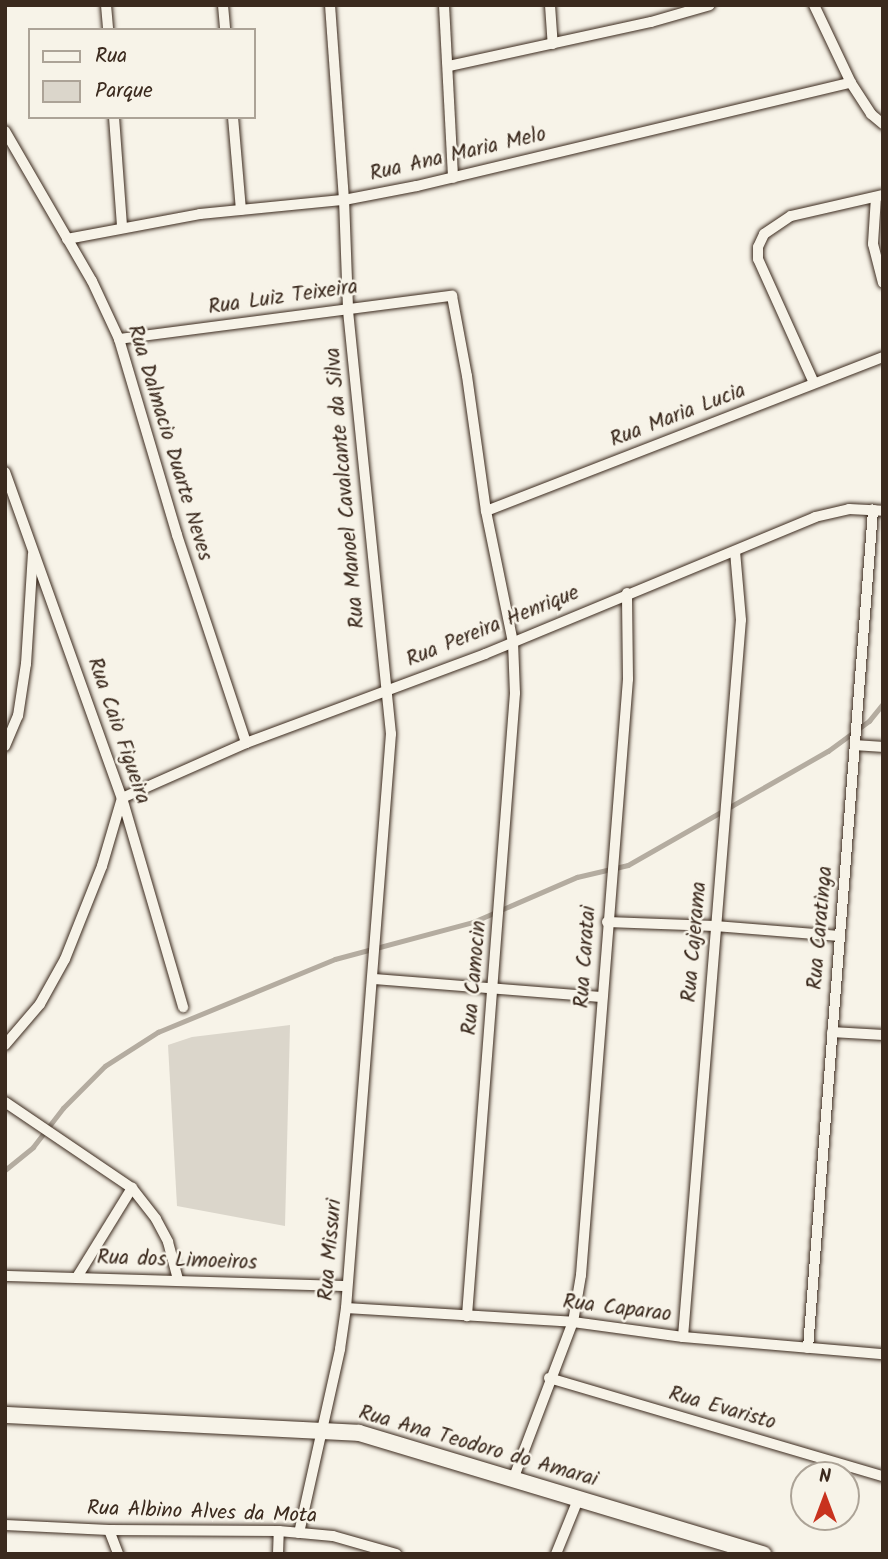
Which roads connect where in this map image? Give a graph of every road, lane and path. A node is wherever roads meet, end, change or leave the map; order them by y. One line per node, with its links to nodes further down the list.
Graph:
1 (106, 5): 8 (street)
2 (223, 5): 9 (street)
3 (330, 5): 19 (street, Rua Manoel Cavalcante da Silva)
4 (444, 5): 11 (street)
5 (550, 5): 10 (street)
6 (710, 5): 10 (street)
7 (814, 5): 12 (street)
8 (108, 28)
9 (225, 28)
10 (553, 44): 11 (street)
11 (449, 66): 17 (street)
12 (851, 83): 15 (street); 17 (street, Rua Ana Maria Melo)
13 (114, 119): 21 (street)
14 (233, 119): 20 (street)
15 (883, 124)
16 (5, 131): 22 (street, Rua Dalmacio Duarte Neves)
17 (453, 178): 19 (street, Rua Ana Maria Melo)
18 (880, 196): 23 (street); 28 (street)
19 (344, 200): 20 (street, Rua Ana Maria Melo); 25 (street, Rua Manoel Cavalcante da Silva)
20 (242, 210): 21 (street, Rua Ana Maria Melo)
21 (122, 227): 22 (street, Rua Ana Maria Melo)
22 (67, 239): 26 (street, Rua Dalmacio Duarte Neves)
23 (883, 284)
24 (452, 296): 25 (street, Rua Luiz Teixeira); 31 (street, Rua Camocin)
25 (348, 308): 26 (street, Rua Luiz Teixeira); 36 (street, Rua Manoel Cavalcante da Silva)
26 (119, 339): 37 (street, Rua Dalmacio Duarte Neves)
27 (883, 357): 28 (street, Rua Maria Lucia)
28 (814, 383): 31 (street, Rua Maria Lucia)
29 (5, 472): 32 (street, Rua Caio Figueira)
30 (878, 510): 33 (street, Rua Pereira Henrique); 38 (street, Rua Caratinga)
31 (486, 511): 35 (street, Rua Camocin)
32 (33, 548): 39 (street); 41 (street, Rua Caio Figueira)
33 (736, 551): 34 (street, Rua Pereira Henrique); 43 (street, Rua Cajerama)
34 (627, 593): 35 (street, Rua Pereira Henrique); 42 (street, Rua Caratai)
35 (513, 642): 36 (street, Rua Pereira Henrique); 47 (street, Rua Camocin)
36 (384, 690): 37 (street, Rua Pereira Henrique); 45 (street, Rua Manoel Cavalcante da Silva)
37 (246, 743): 41 (street, Rua Pereira Henrique)
38 (855, 743): 40 (street); 44 (street, Rua Caratinga)
39 (5, 746)
40 (883, 747)
41 (122, 798): 49 (street, Rua Caio Figueira); 52 (street)
42 (607, 922): 43 (street); 48 (street, Rua Caratai)
43 (715, 926): 44 (street); 62 (street, Rua Cajerama)
44 (840, 936): 50 (street, Rua Caratinga)
45 (374, 966): 46 (street, Rua Missuri)
46 (373, 979): 47 (street); 58 (street, Rua Missuri)
47 (493, 989): 48 (street); 60 (street, Rua Camocin)
48 (602, 997): 61 (street, Rua Caratai)
49 (183, 1007)
50 (832, 1032): 51 (street); 63 (street, Rua Caratinga)
51 (883, 1035)
52 (5, 1045)
53 (5, 1102): 54 (street)
54 (132, 1188): 56 (street); 57 (street)
55 (5, 1276): 56 (street, Rua dos Limoeiros)
56 (77, 1277): 57 (street, Rua dos Limoeiros)
57 (178, 1279): 58 (street, Rua dos Limoeiros)
58 (347, 1286): 59 (street, Rua Missuri)
59 (346, 1308): 60 (street, Rua Caparao); 67 (street, Rua Missuri)
60 (467, 1316): 61 (street, Rua Caparao)
61 (573, 1322): 62 (street, Rua Caparao); 65 (street, Rua Caratai)
62 (683, 1336): 63 (street, Rua Caparao)
63 (808, 1348): 64 (street, Rua Caparao)
64 (883, 1354)
65 (549, 1378): 68 (street, Rua Evaristo); 69 (street, Rua Caratai)
66 (5, 1415): 67 (street, Rua Ana Teodoro do Amarai)
67 (321, 1429): 69 (street, Rua Ana Teodoro do Amarai); 74 (street, Rua Missuri)
68 (883, 1476)
69 (514, 1477): 70 (street, Rua Ana Teodoro do Amarai)
70 (579, 1497): 78 (street); 79 (street, Rua Ana Teodoro do Amarai)
71 (5, 1525): 72 (street, Rua Albino Alves da Mota)
72 (109, 1530): 73 (street, Rua Albino Alves da Mota); 75 (street)
73 (279, 1531): 74 (street, Rua Albino Alves da Mota); 76 (street)
74 (299, 1532): 77 (street, Rua Albino Alves da Mota)
75 (118, 1554)
76 (278, 1554)
77 (396, 1554)
78 (556, 1554)
79 (764, 1554)

